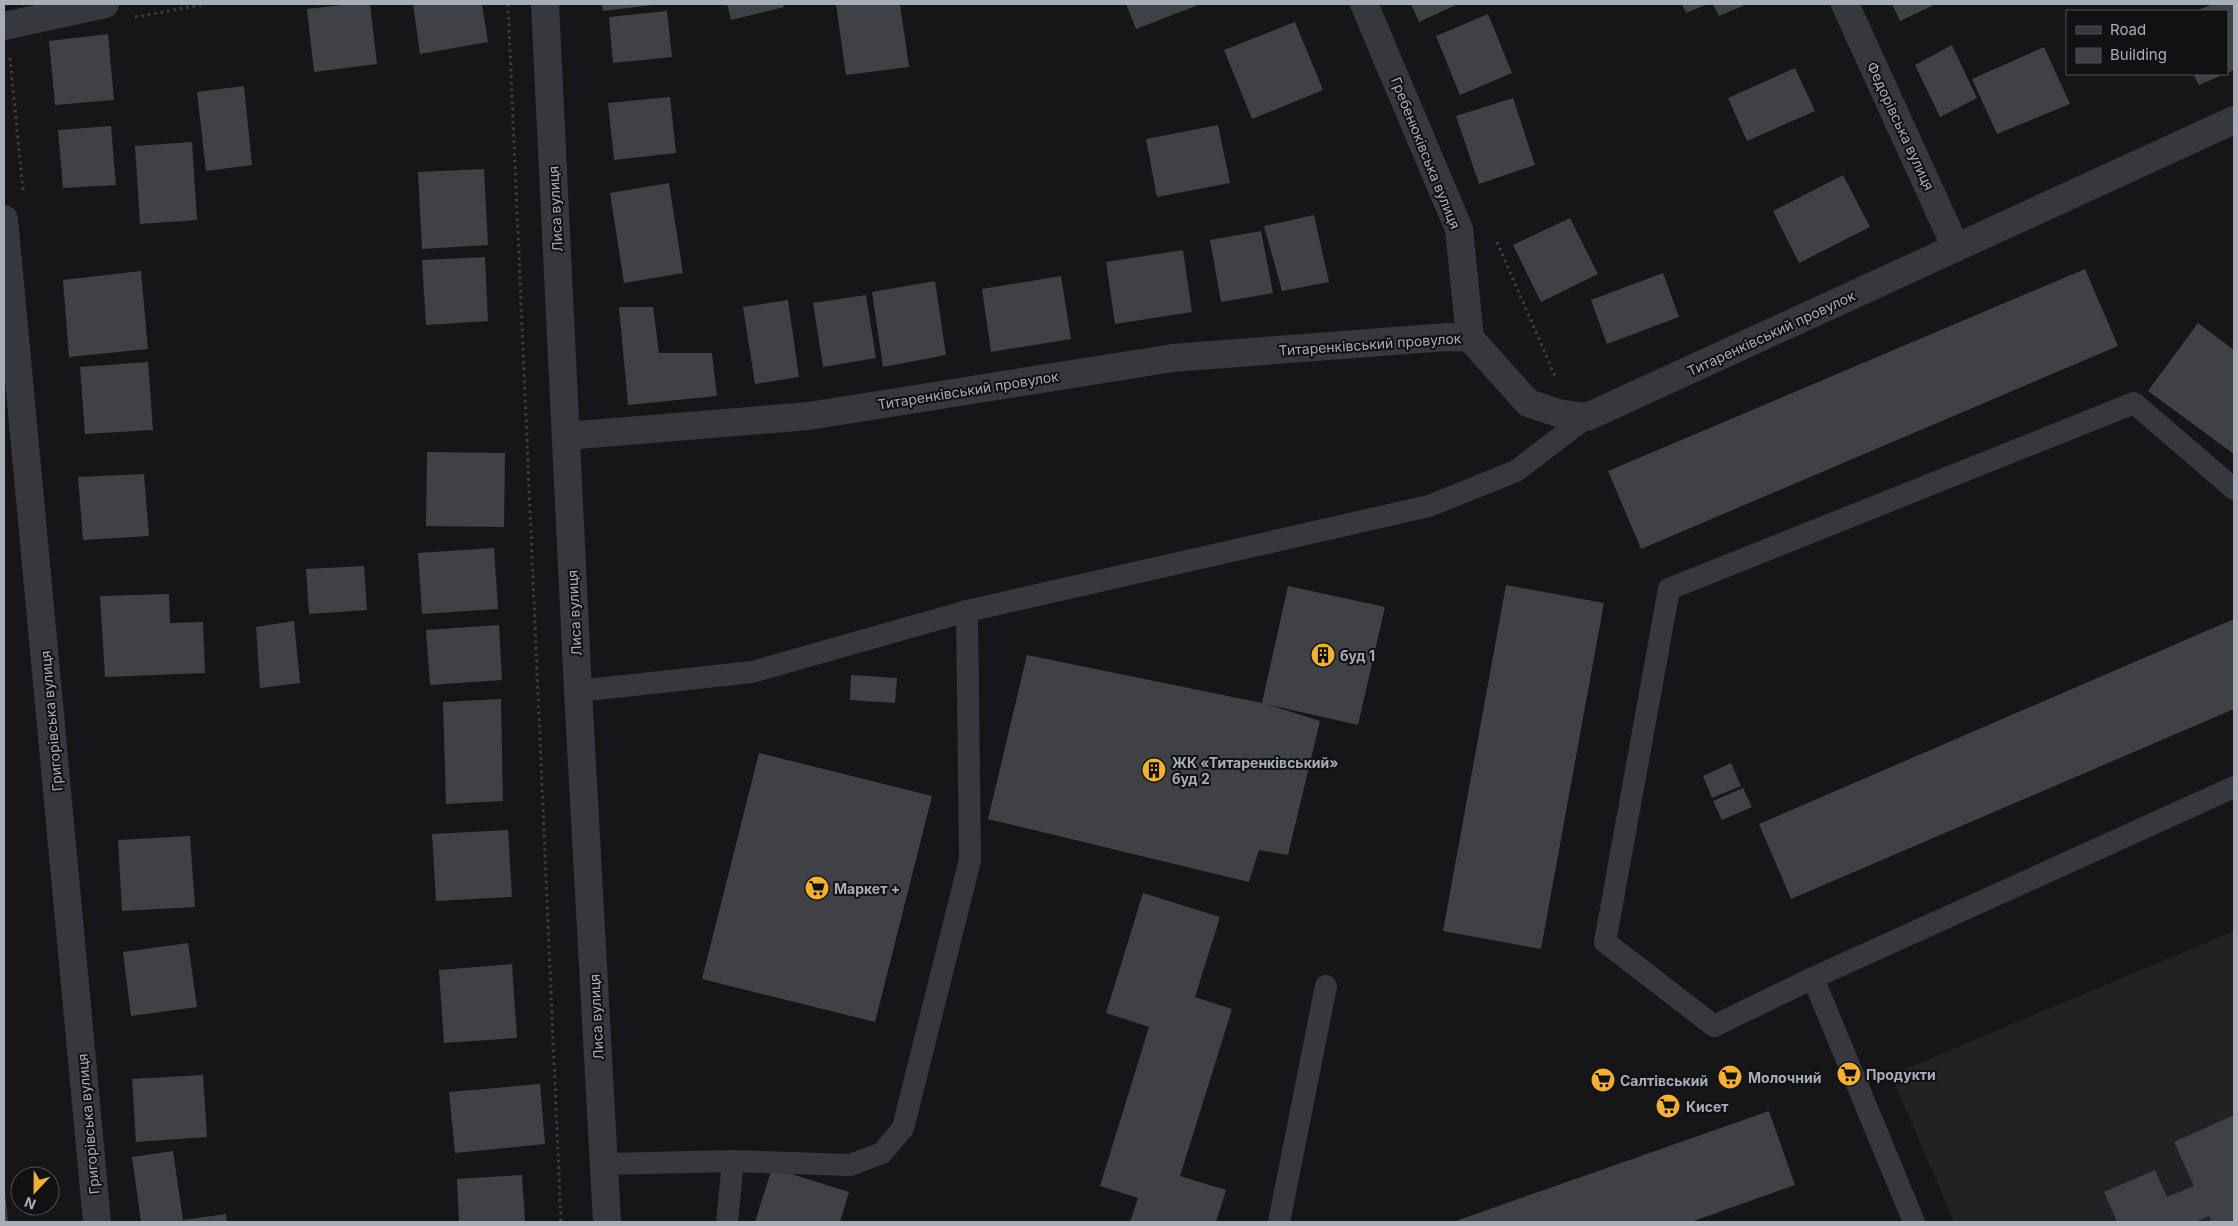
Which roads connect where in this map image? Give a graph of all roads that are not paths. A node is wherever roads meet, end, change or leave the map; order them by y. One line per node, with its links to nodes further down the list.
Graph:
1 (105, 4): 5 (street)
2 (546, 4): 11 (street, Лиса вулиця)
3 (1364, 4): 9 (street, Гребенюківська вулиця)
4 (1845, 4): 8 (street, Федорівська вулиця)
5 (4, 26)
6 (2234, 120): 8 (street, Титаренківський провулок)
7 (4, 219): 20 (street, Григорівська вулиця)
8 (1956, 248): 10 (street, Титаренківський провулок)
9 (1470, 338): 10 (street, Титаренківський провулок); 11 (street, Титаренківський провулок)
10 (1587, 417): 13 (lane)
11 (566, 436): 14 (street, Лиса вулиця)
12 (2234, 489): 16 (lane)
13 (967, 611): 14 (lane); 18 (lane)
14 (578, 691): 19 (street, Лиса вулиця)
15 (2234, 787): 16 (lane)
16 (1813, 978): 24 (lane)
17 (1326, 986): 23 (lane)
18 (733, 1161): 19 (lane); 22 (lane)
19 (605, 1164): 21 (street, Лиса вулиця)
20 (97, 1222)
21 (607, 1222)
22 (727, 1222)
23 (1279, 1222)
24 (1914, 1222)

